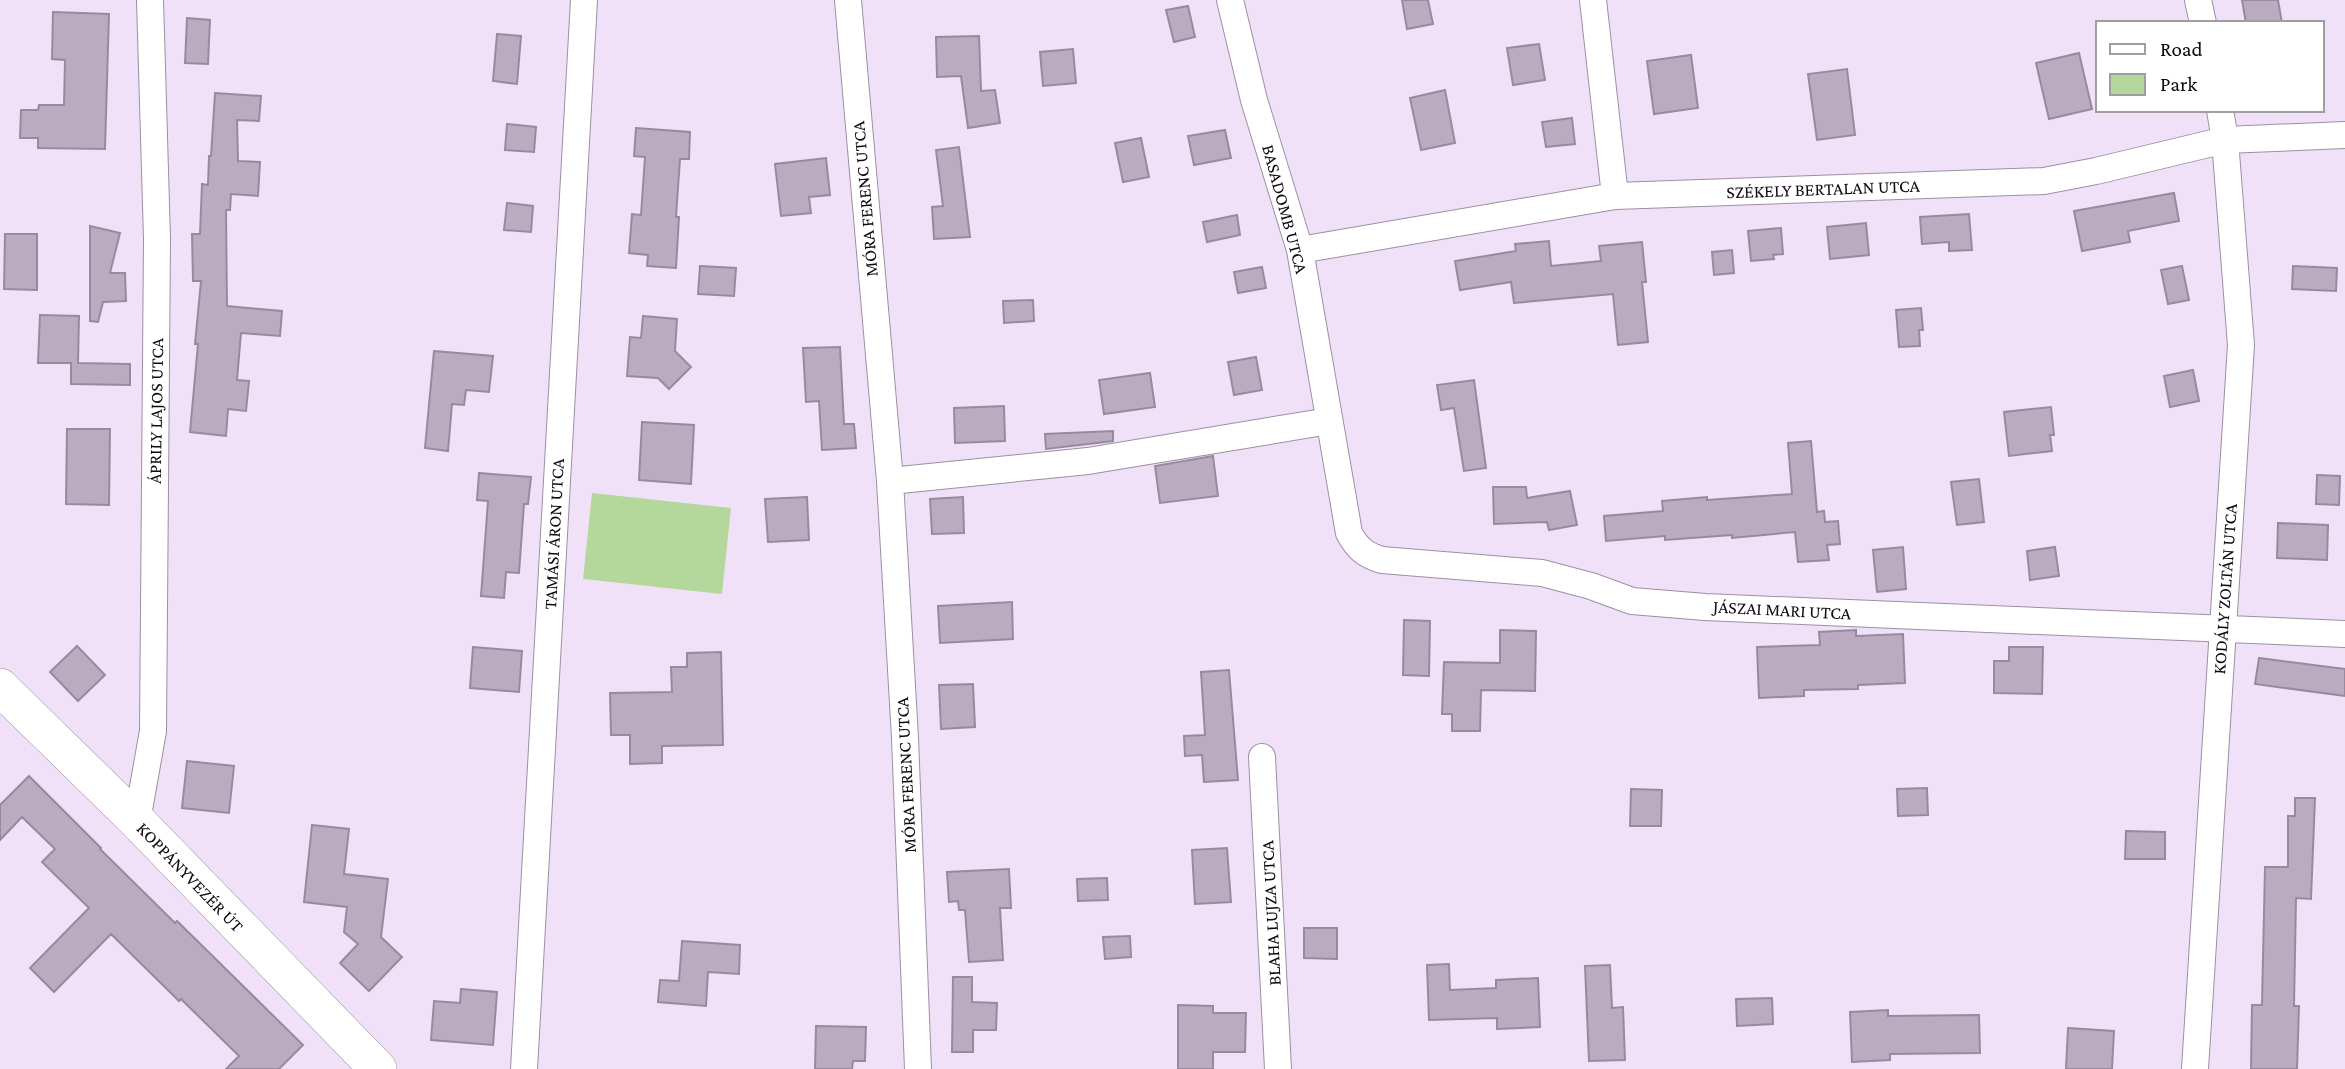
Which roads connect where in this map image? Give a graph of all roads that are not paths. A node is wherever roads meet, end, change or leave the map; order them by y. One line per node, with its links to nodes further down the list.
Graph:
1 (150, 0): 19 (street, ÁPRILY LAJOS UTCA)
2 (584, 0): 21 (street, TAMÁSI ÁRON UTCA)
3 (848, 0): 14 (street, MÓRA FERENC UTCA)
4 (1230, 0): 12 (street, BASADOMB UTCA)
5 (1592, 0): 11 (street)
6 (2198, 0): 7 (street)
7 (2203, 21)
8 (2220, 112): 10 (street, KODÁLY ZOLTÁN UTCA)
9 (2345, 135): 10 (street, SZÉKELY BERTALAN UTCA)
10 (2225, 140): 11 (street, SZÉKELY BERTALAN UTCA); 15 (street, KODÁLY ZOLTÁN UTCA)
11 (1615, 196): 12 (street, SZÉKELY BERTALAN UTCA)
12 (1300, 250): 13 (street, BASADOMB UTCA)
13 (1329, 421): 14 (street); 15 (street, JÁSZAI MARI UTCA)
14 (890, 481): 22 (street, MÓRA FERENC UTCA)
15 (2222, 630): 16 (street, JÁSZAI MARI UTCA); 24 (street, KODÁLY ZOLTÁN UTCA)
16 (2345, 634)
17 (0, 687): 19 (street, KOPPÁNYVEZÉR ÚT)
18 (1262, 757): 23 (street, BLAHA LUJZA UTCA)
19 (136, 821): 20 (street, KOPPÁNYVEZÉR ÚT)
20 (378, 1069)
21 (524, 1069)
22 (918, 1069)
23 (1278, 1069)
24 (2195, 1069)

